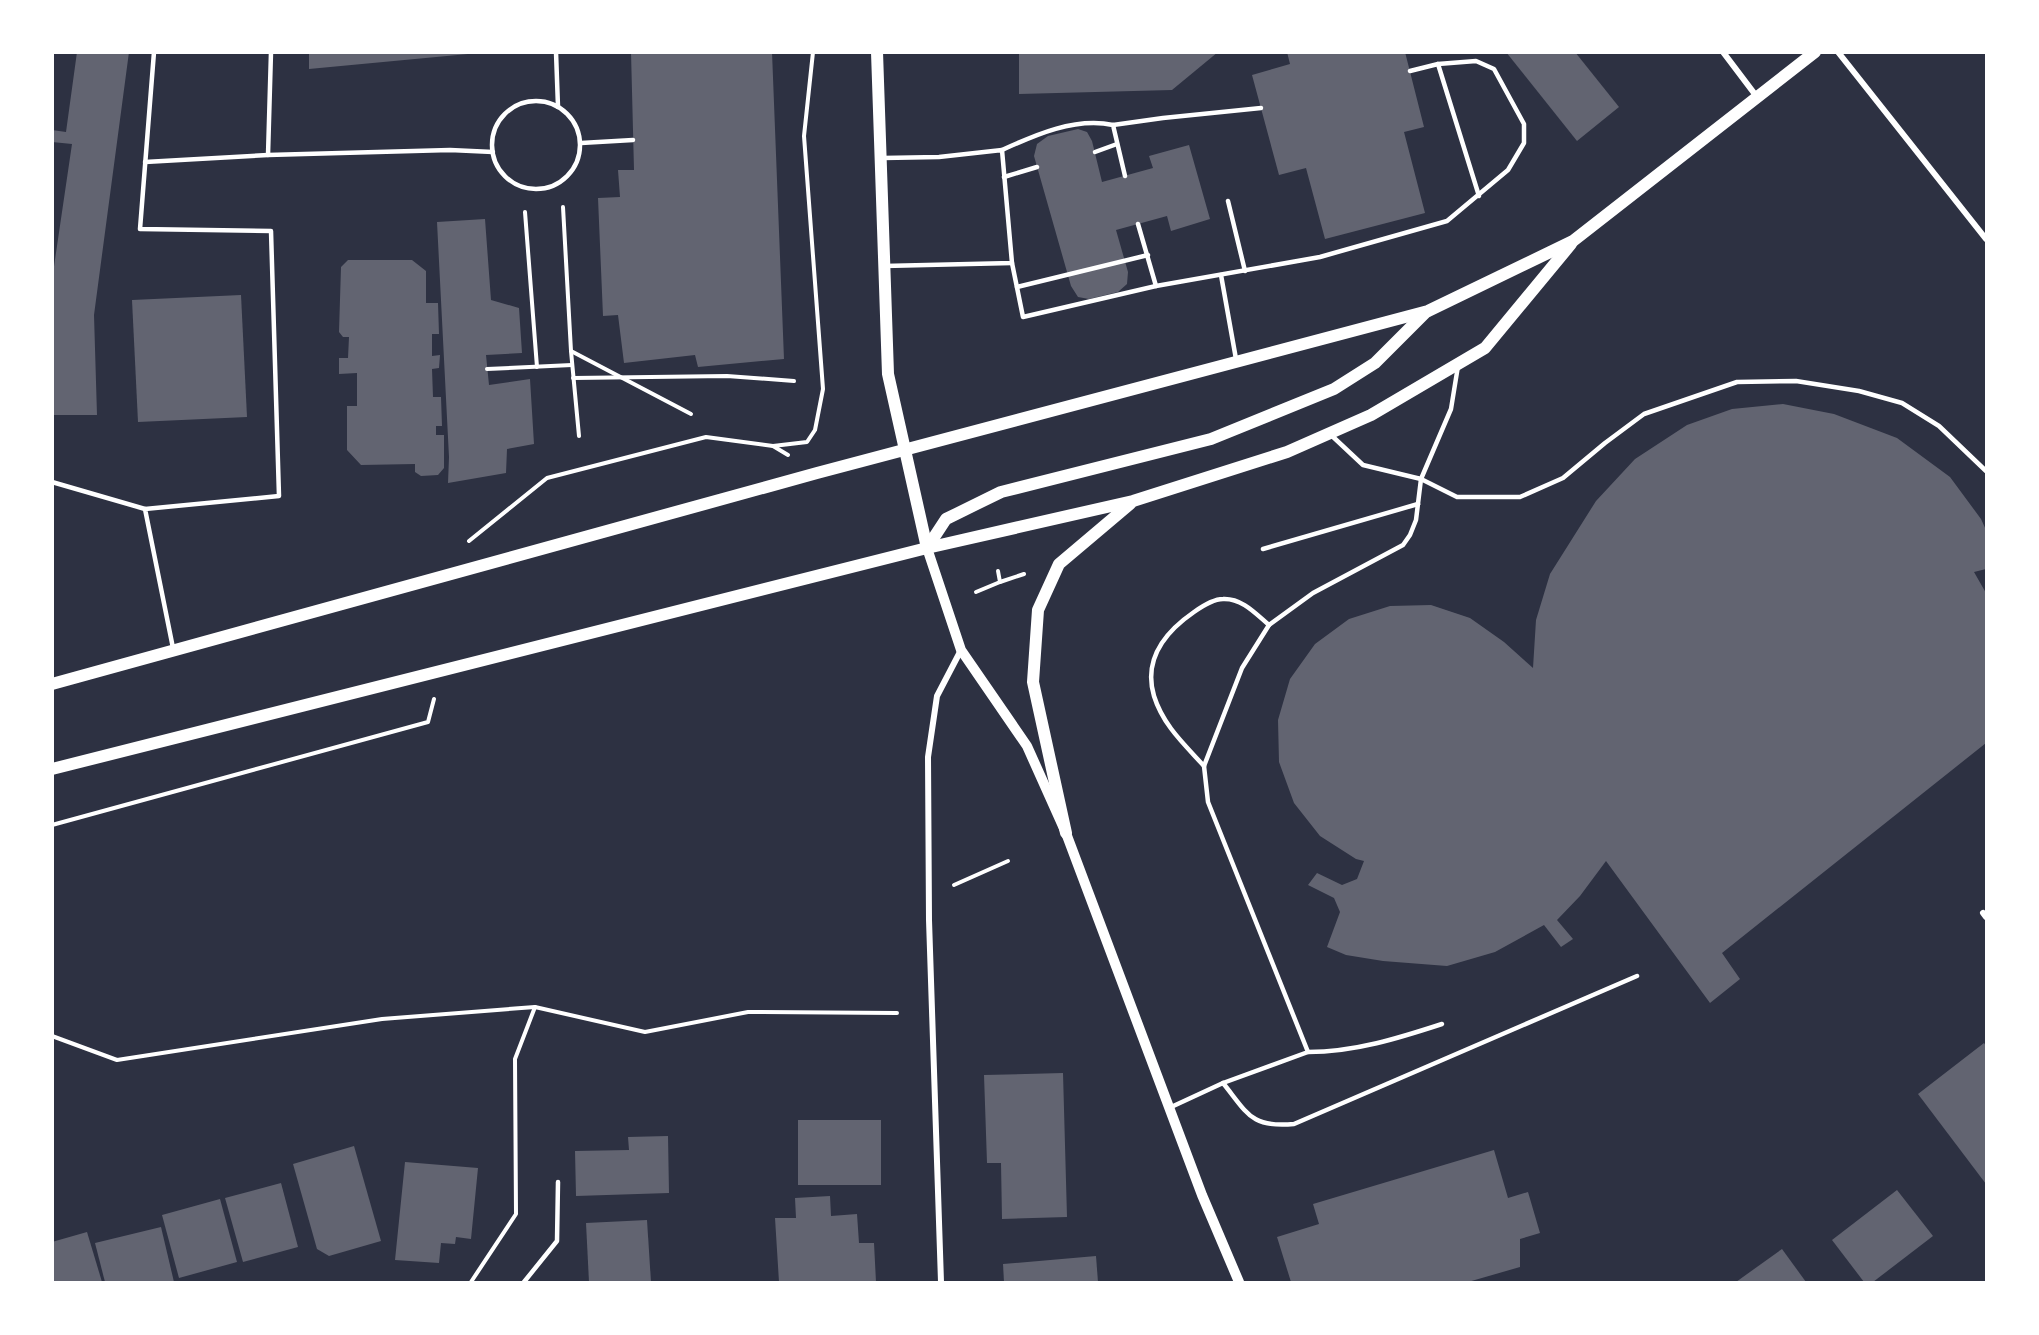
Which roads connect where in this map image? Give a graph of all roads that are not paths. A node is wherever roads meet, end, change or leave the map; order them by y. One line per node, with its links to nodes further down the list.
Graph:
1 (154, 52): 22 (lane)
2 (270, 52): 20 (lane)
3 (556, 52): 11 (lane)
4 (877, 52): 21 (main road)
5 (1723, 52): 10 (street)
6 (1815, 52): 10 (main road)
7 (1838, 52): 29 (street)
8 (1438, 64): 9 (lane); 26 (lane); 26 (lane)
9 (1410, 71)
10 (1757, 98): 30 (main road)
11 (559, 108): 15 (lane); 18 (lane)
12 (1261, 108): 13 (lane)
13 (1113, 125): 16 (lane); 17 (lane)
14 (633, 140): 15 (lane)
15 (581, 143): 18 (lane)
16 (1118, 144): 19 (lane); 24 (lane)
17 (1002, 150): 21 (lane); 25 (lane)
18 (493, 152): 20 (lane)
19 (1095, 152)
20 (268, 155): 22 (lane)
21 (880, 158): 33 (main road)
22 (145, 162): 48 (lane)
23 (1038, 167): 25 (lane)
24 (1125, 176)
25 (1004, 177): 32 (lane)
26 (1479, 196): 34 (lane)
27 (1228, 201): 34 (lane)
28 (1138, 224): 31 (lane)
29 (1986, 239)
30 (1573, 241): 38 (main road); 40 (main road)
31 (1148, 255): 36 (lane); 37 (lane)
32 (1012, 263): 33 (lane); 37 (lane)
33 (884, 266): 42 (main road)
34 (1245, 271): 35 (lane)
35 (1221, 274): 36 (lane); 39 (lane)
36 (1156, 286): 37 (lane)
37 (1017, 287)
38 (1428, 311): 39 (main road); 49 (main road)
39 (1237, 362): 42 (main road)
40 (1458, 363): 41 (main road); 44 (lane)
41 (1329, 434): 44 (lane); 46 (main road)
42 (904, 450): 49 (main road); 53 (main road)
43 (1986, 471): 44 (lane)
44 (1421, 479): 47 (lane)
45 (52, 482): 48 (lane)
46 (1133, 501): 49 (main road); 57 (main road)
47 (1418, 504): 50 (lane); 51 (lane)
48 (145, 509): 53 (lane)
49 (927, 548): 52 (street); 56 (main road)
50 (1263, 549)
51 (1269, 625): 55 (lane); 55 (lane)
52 (961, 650): 57 (street); 65 (street)
53 (174, 651): 54 (main road)
54 (52, 684)
55 (1204, 766): 60 (lane)
56 (52, 769)
57 (1066, 833): 62 (street)
58 (1637, 976): 61 (lane)
59 (1442, 1024): 60 (lane)
60 (1308, 1052): 61 (lane)
61 (1223, 1083): 62 (lane)
62 (1169, 1108): 66 (street)
63 (558, 1182): 64 (lane)
64 (524, 1282)
65 (941, 1282)
66 (1239, 1282)

